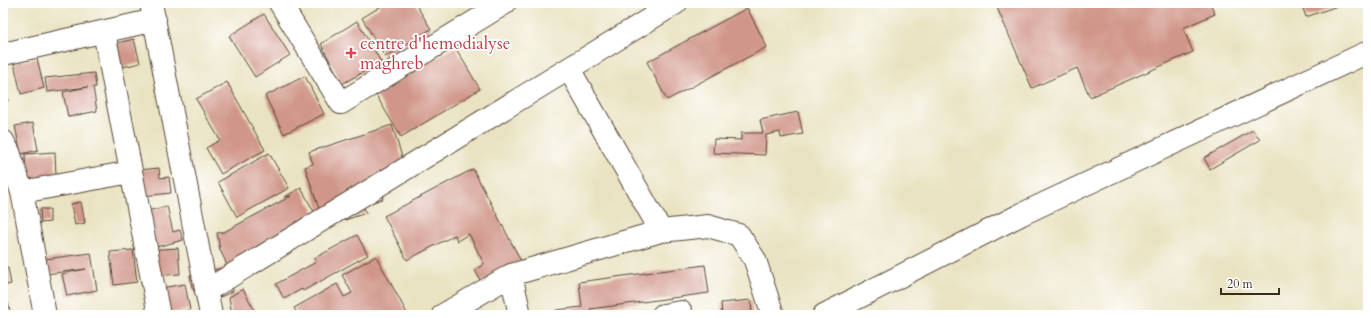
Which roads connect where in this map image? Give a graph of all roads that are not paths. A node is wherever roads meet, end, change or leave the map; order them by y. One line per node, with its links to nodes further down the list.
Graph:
1 (280, 3): 2 (street)
2 (505, 3)
3 (676, 3): 8 (street)
4 (153, 11): 5 (street); 14 (street)
5 (104, 32): 7 (street); 10 (street)
6 (1368, 52): 23 (street)
7 (3, 54)
8 (569, 69): 12 (street); 14 (street)
9 (3, 141): 11 (street)
10 (131, 172): 11 (street); 16 (street)
11 (22, 192): 15 (street)
12 (661, 232): 13 (street); 22 (street)
13 (511, 276): 18 (street); 19 (street)
14 (206, 291): 17 (street)
15 (45, 315)
16 (159, 315)
17 (211, 315)
18 (443, 315)
19 (520, 315)
20 (663, 315): 21 (street)
21 (682, 315)
22 (773, 315)
23 (824, 315)

